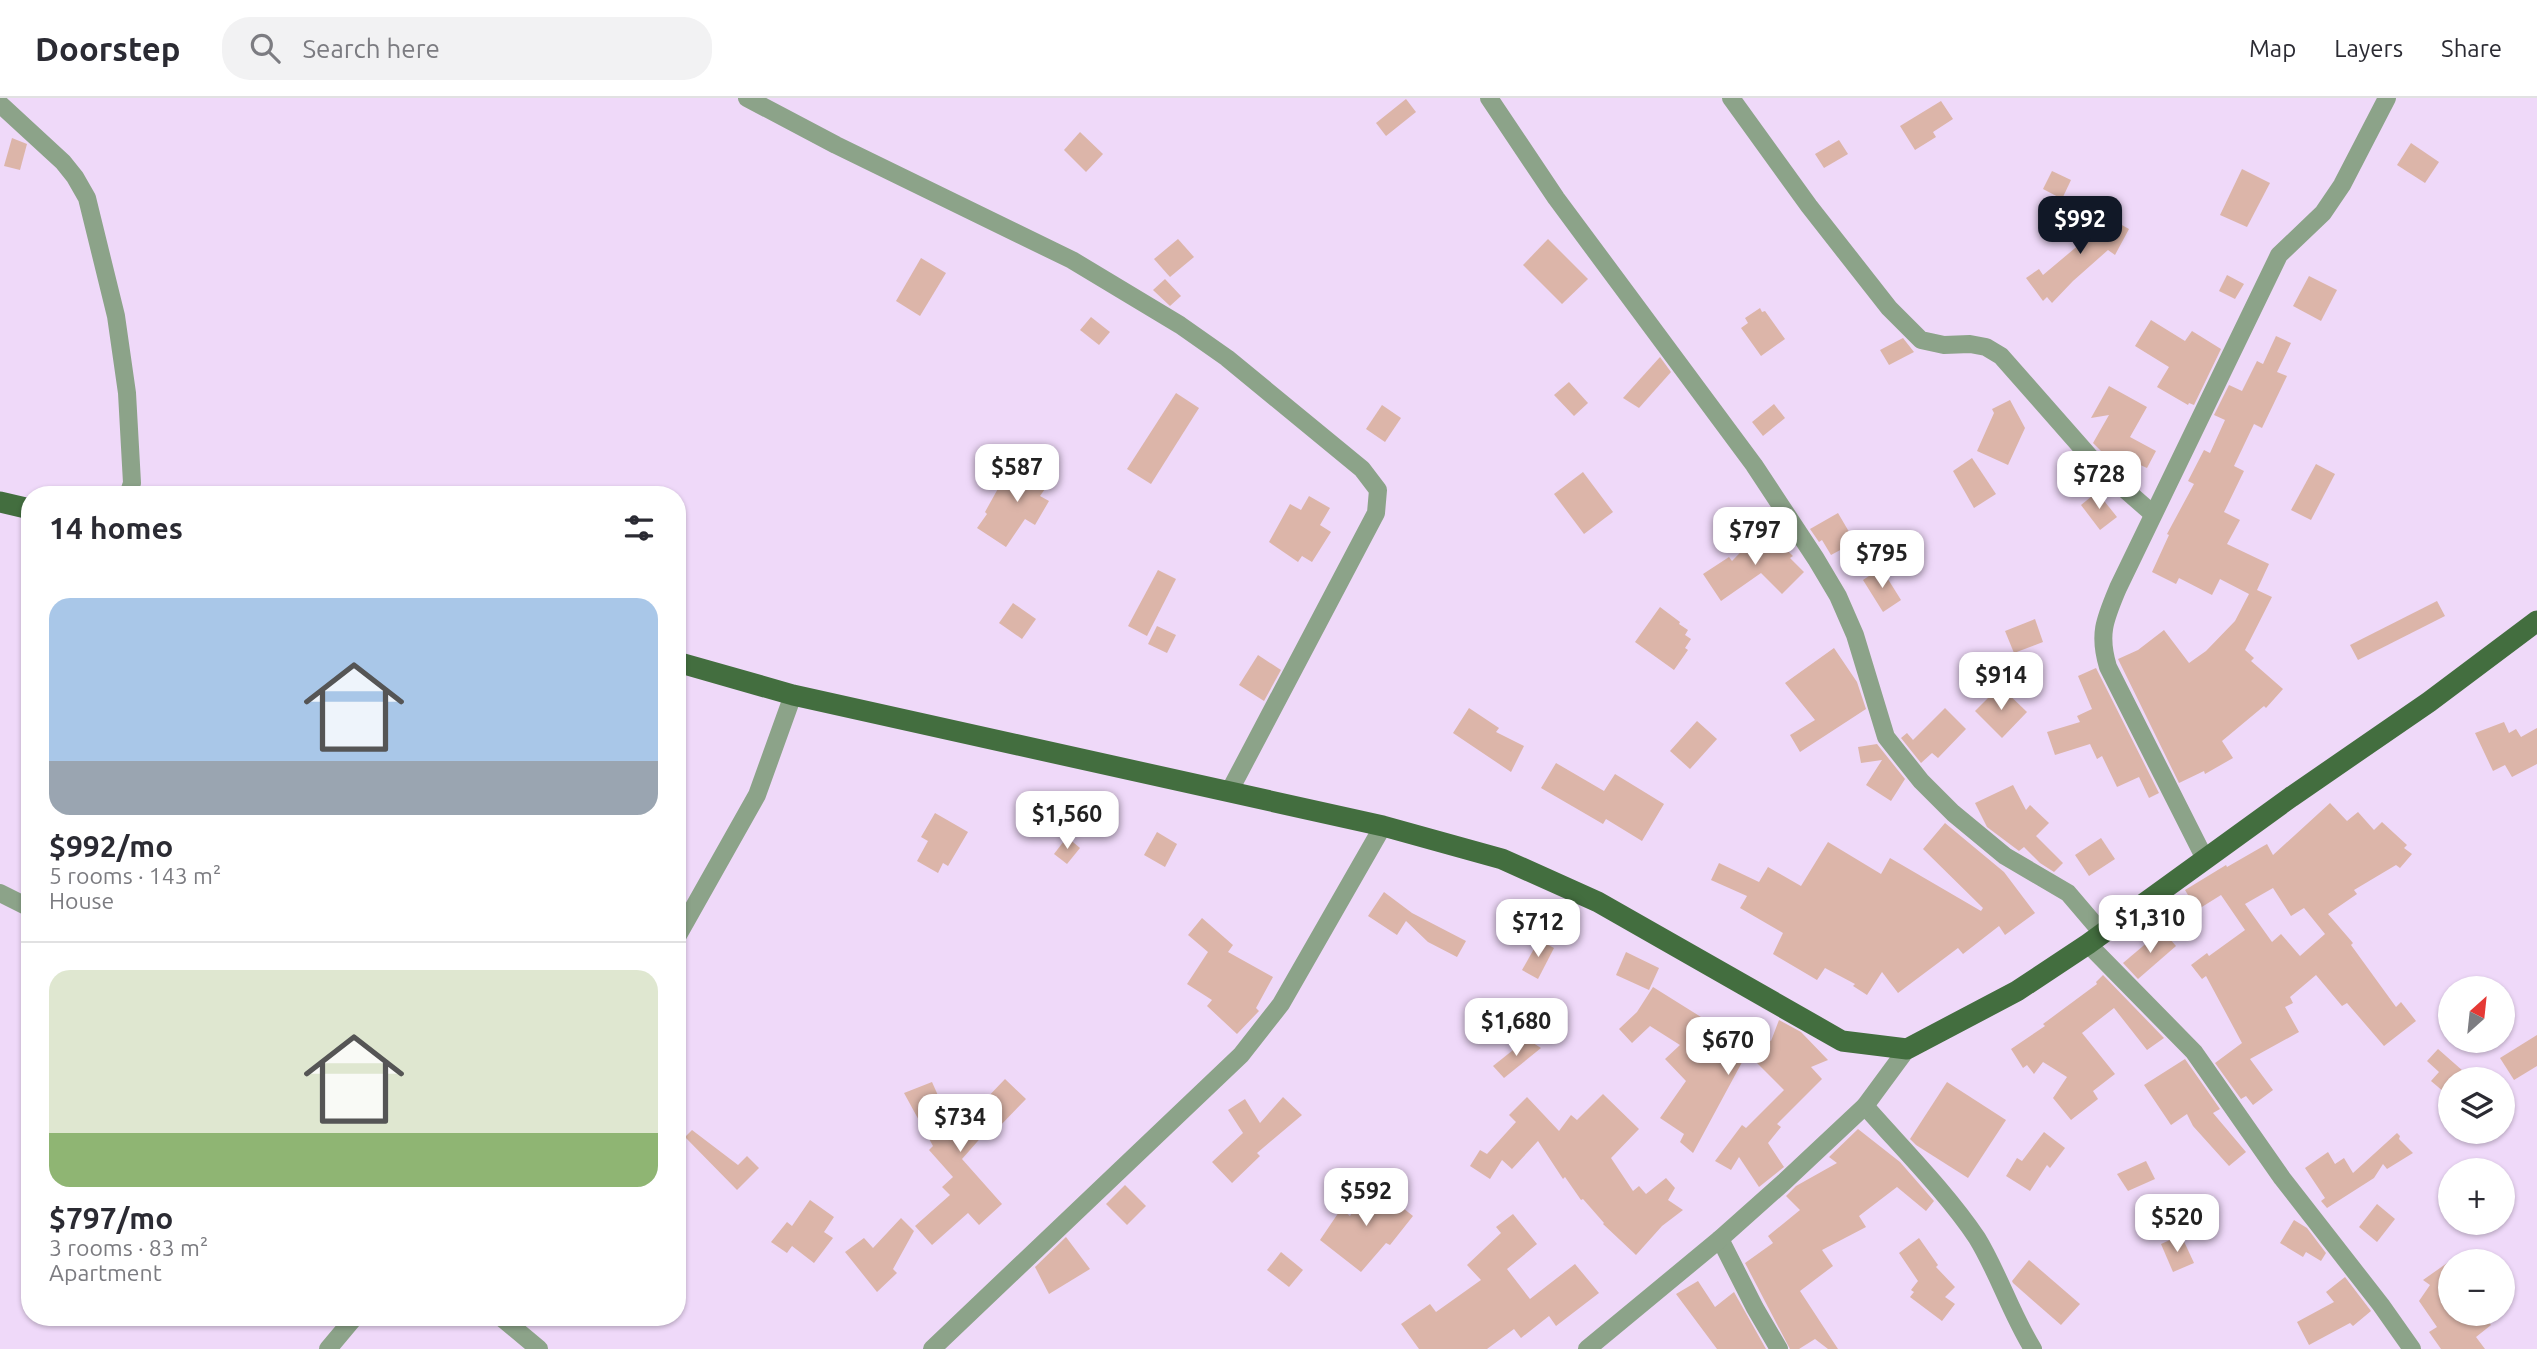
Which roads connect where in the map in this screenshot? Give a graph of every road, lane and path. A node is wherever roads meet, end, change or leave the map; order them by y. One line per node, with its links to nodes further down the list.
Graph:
1 (747, 98): 13 (street)
2 (1489, 98): 19 (street)
3 (1731, 98): 9 (street)
4 (2387, 98): 9 (street)
5 (0, 104): 6 (street)
6 (131, 486)
7 (0, 502): 8 (main road)
8 (21, 507)
9 (2154, 514): 15 (street)
10 (2537, 621): 15 (main road)
11 (686, 665): 12 (main road)
12 (793, 695): 13 (main road); 18 (street)
13 (1228, 792): 14 (main road)
14 (1383, 826): 20 (main road); 27 (street)
15 (2205, 859): 19 (main road)
16 (0, 892): 17 (street)
17 (21, 903)
18 (686, 921)
19 (2095, 939): 20 (main road); 31 (street)
20 (1907, 1049): 21 (street)
21 (1865, 1106): 22 (street); 30 (street)
22 (1720, 1239): 28 (street); 29 (street)
23 (347, 1326): 25 (street)
24 (512, 1326): 26 (street)
25 (328, 1349)
26 (539, 1349)
27 (932, 1349)
28 (1587, 1349)
29 (1779, 1349)
30 (2033, 1349)
31 (2412, 1349)

